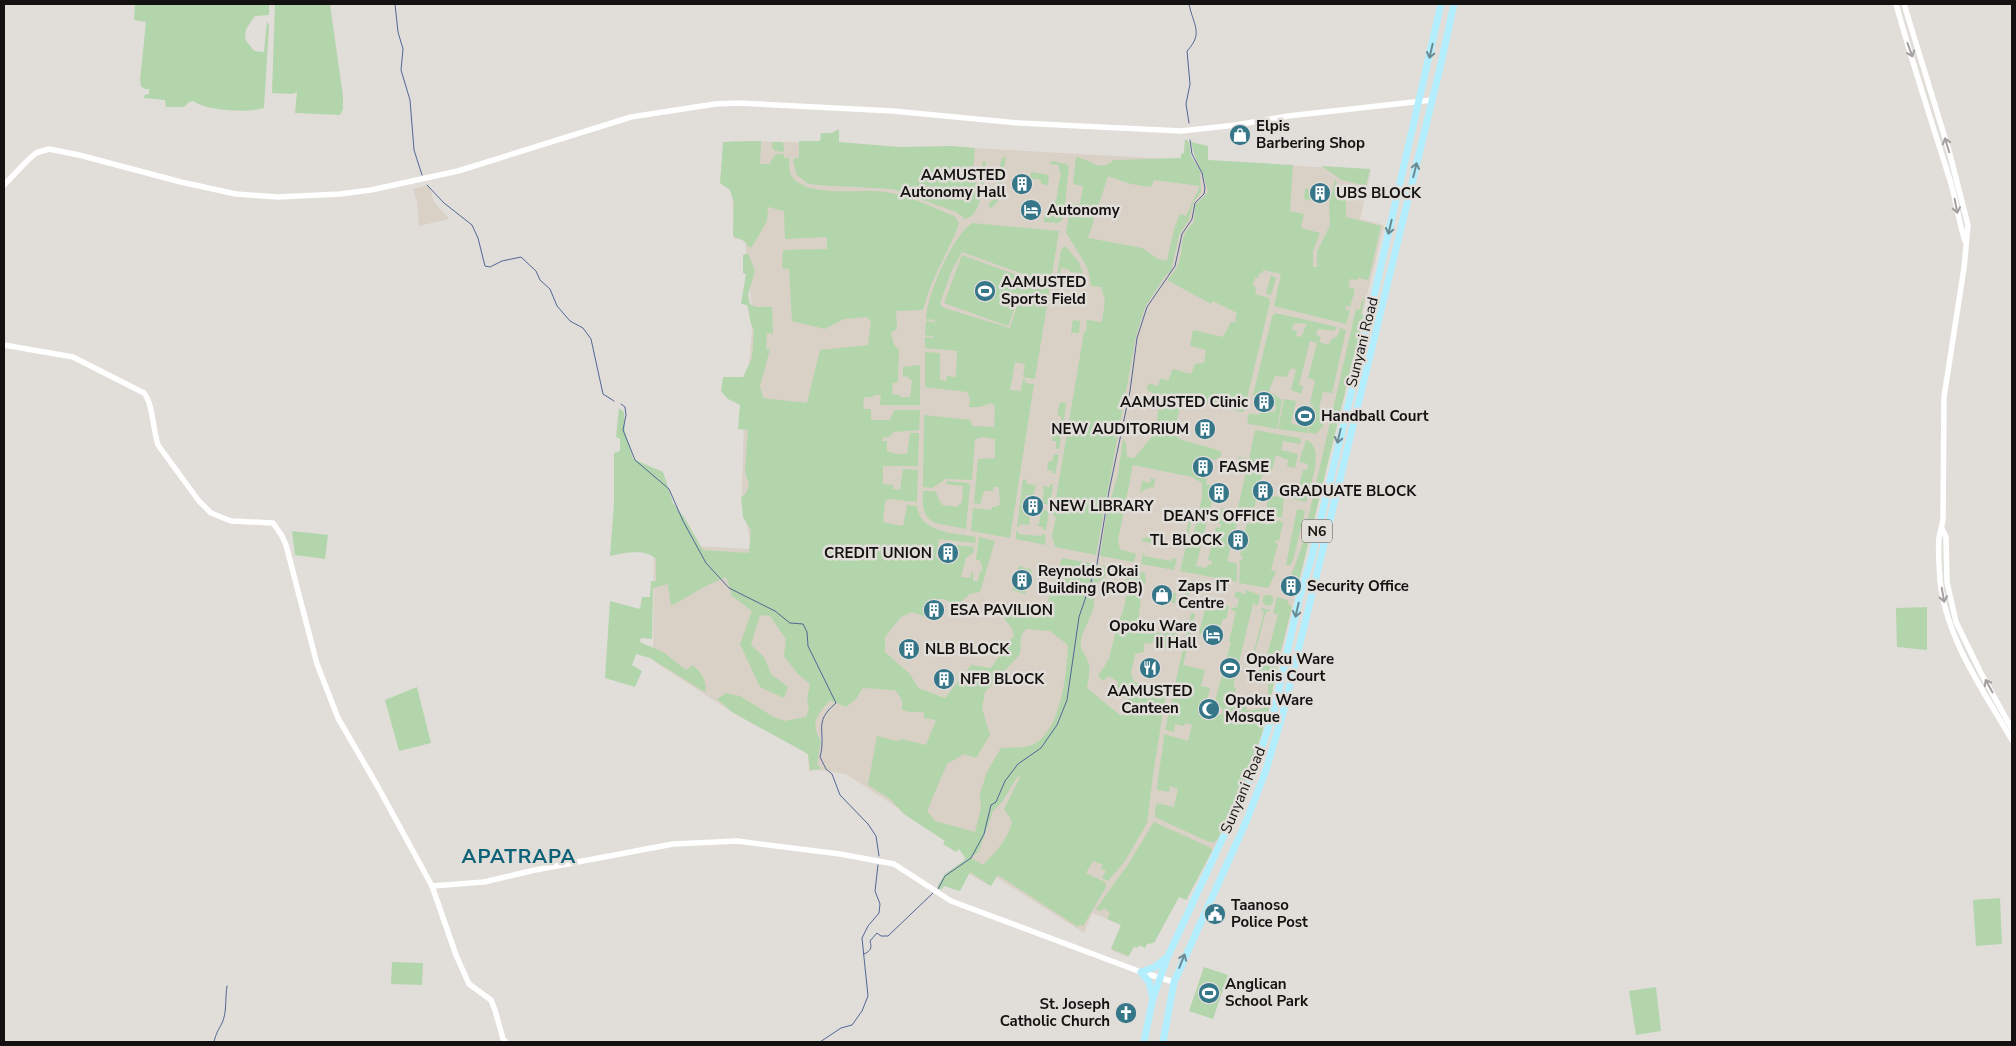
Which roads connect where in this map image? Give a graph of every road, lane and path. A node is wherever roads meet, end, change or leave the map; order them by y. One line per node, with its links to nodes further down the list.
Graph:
1 (1442, 4): 6 (main road, Sunyani Road / N6, one-way to 6)
2 (1454, 4): 5 (main road, N6)
3 (1896, 4): 8 (street, one-way to 8)
4 (1904, 4): 8 (street, one-way to 4)
5 (1432, 100): 6 (street); 10 (main road, N6, one-way to 5)
6 (1419, 101): 7 (street); 11 (main road, Sunyani Road / N6, one-way to 11)
7 (4, 185)
8 (1965, 243): 12 (street)
9 (4, 345): 15 (street)
10 (1344, 458): 11 (main road); 19 (main road, N6, one-way to 10)
11 (1332, 466): 16 (main road, Sunyani Road / N6, one-way to 16)
12 (1942, 529): 13 (street, one-way to 12); 14 (street, one-way to 14)
13 (2012, 728)
14 (2012, 740)
15 (432, 886): 17 (street); 21 (street)
16 (1167, 958): 17 (main road); 18 (main road, Sunyani Road / N6)
17 (1141, 972): 18 (street); 20 (main road)
18 (1160, 977): 19 (street); 20 (main road, Sunyani Road / N6)
19 (1174, 982): 23 (main road, N6)
20 (1153, 998): 22 (main road, Sunyani Road / N6)
21 (506, 1042)
22 (1144, 1042)
23 (1162, 1042)

